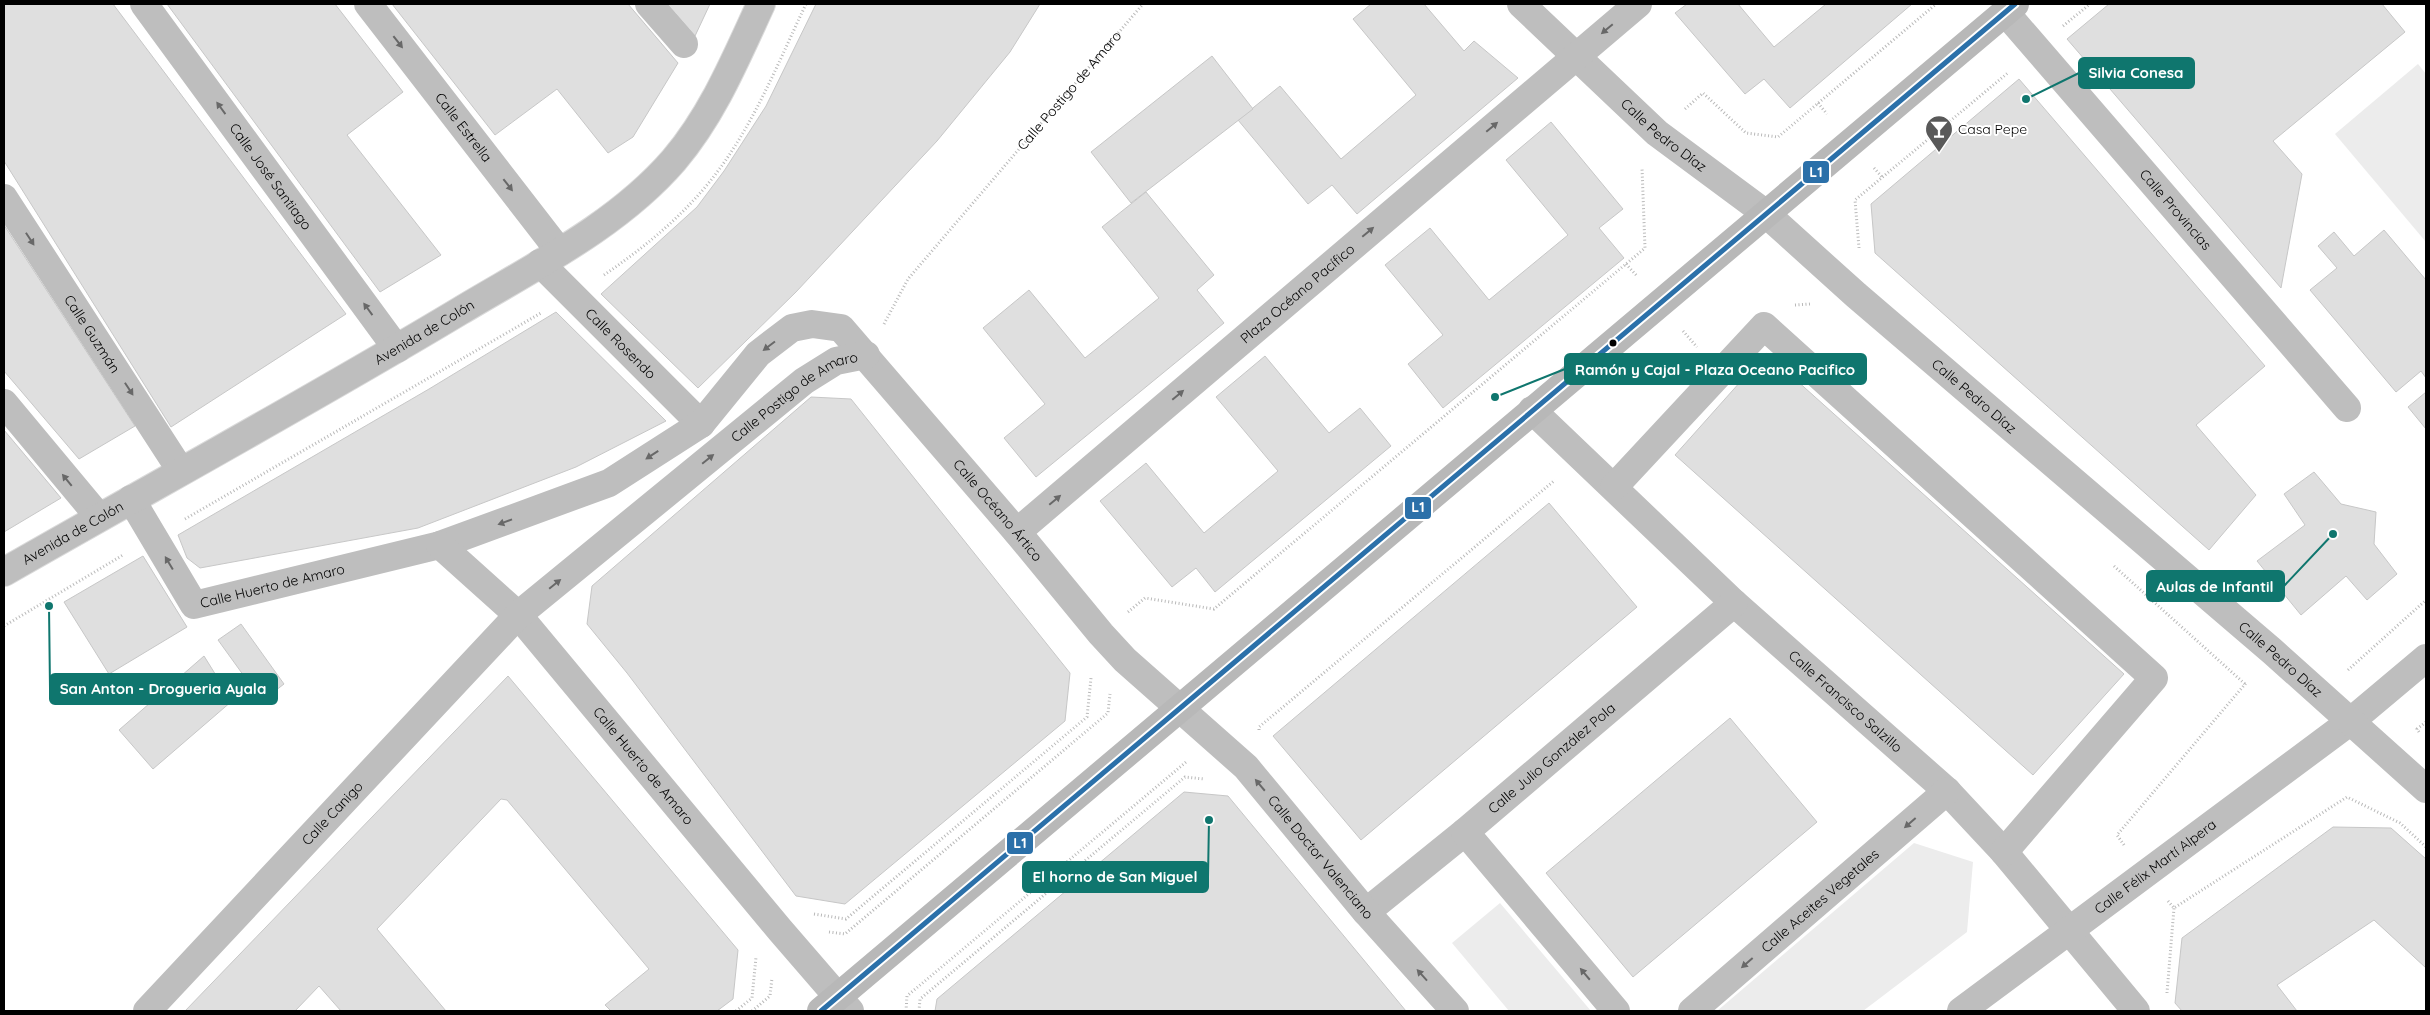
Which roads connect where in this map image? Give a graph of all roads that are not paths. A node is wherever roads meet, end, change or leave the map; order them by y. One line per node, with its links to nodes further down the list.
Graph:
1 (144, 4): 14 (street, Calle José Santiago, one-way to 1)
2 (368, 4): 12 (street, Calle Estrella, one-way to 12)
3 (649, 4): 8 (street)
4 (761, 4): 12 (street, Avenida de Colón)
5 (1521, 4): 9 (street, Calle Pedro Díaz)
6 (1638, 4): 9 (street, Plaza Océano Pacífico, one-way to 9)
7 (2010, 8): 11 (main road); 17 (street, Calle Provincias)
8 (684, 44)
9 (1576, 55): 11 (street, Calle Pedro Díaz); 24 (street, Plaza Océano Pacífico, one-way to 9)
10 (4, 198): 20 (street, Calle Guzmán, one-way to 20)
11 (1765, 213): 18 (main road); 31 (street, Calle Pedro Díaz)
12 (550, 258): 14 (street, Avenida de Colón); 19 (street, Calle Rosendo)
13 (812, 324): 15 (street, Calle Océano Ártico); 19 (street, Calle Huerto de Amaro, one-way to 19)
14 (397, 349): 20 (street, Avenida de Colón)
15 (866, 355): 24 (street, Calle Océano Ártico); 28 (street, Calle Postigo de Amaro, one-way to 15)
16 (4, 403): 23 (street, one-way to 16)
17 (2346, 408)
18 (1532, 410): 21 (street, Calle Francisco Salzillo); 30 (main road)
19 (701, 424): 25 (street, Calle Huerto de Amaro, one-way to 25)
20 (182, 471): 22 (street, Avenida de Colón)
21 (1614, 486): 27 (street, Calle Francisco Salzillo); 35 (street)
22 (131, 499): 23 (street, Avenida de Colón); 25 (street, Calle Huerto de Amaro, one-way to 22)
23 (99, 517): 26 (street, Avenida de Colón)
24 (1018, 532): 30 (street, Calle Océano Ártico)
25 (440, 546): 28 (street, Calle Huerto de Amaro)
26 (4, 572)
27 (1734, 603): 33 (street, Calle Francisco Salzillo); 34 (street, Calle Julio González Pola)
28 (518, 615): 38 (street, Calle Huerto de Amaro); 39 (street, Calle Canigo)
29 (2426, 658): 31 (street, Calle Félix Martí Alpera)
30 (1181, 709): 36 (street, Calle Doctor Valenciano, one-way to 30); 38 (main road)
31 (2350, 721): 32 (street, Calle Pedro Díaz); 37 (street, Calle Félix Martí Alpera)
32 (2426, 789)
33 (1947, 791): 35 (street, Calle Francisco Salzillo); 42 (street, Calle Aceites Vegetales, one-way to 42)
34 (1465, 832): 36 (street, Calle Julio González Pola); 41 (street, one-way to 34)
35 (2004, 852): 37 (street, Calle Francisco Salzillo)
36 (1366, 912): 40 (street, Calle Doctor Valenciano, one-way to 36)
37 (2069, 931): 43 (street, Calle Félix Martí Alpera); 44 (street, Calle Francisco Salzillo)
38 (836, 1007)
39 (147, 1011)
40 (1455, 1011)
41 (1616, 1011)
42 (1692, 1011)
43 (1961, 1011)
44 (2136, 1011)

